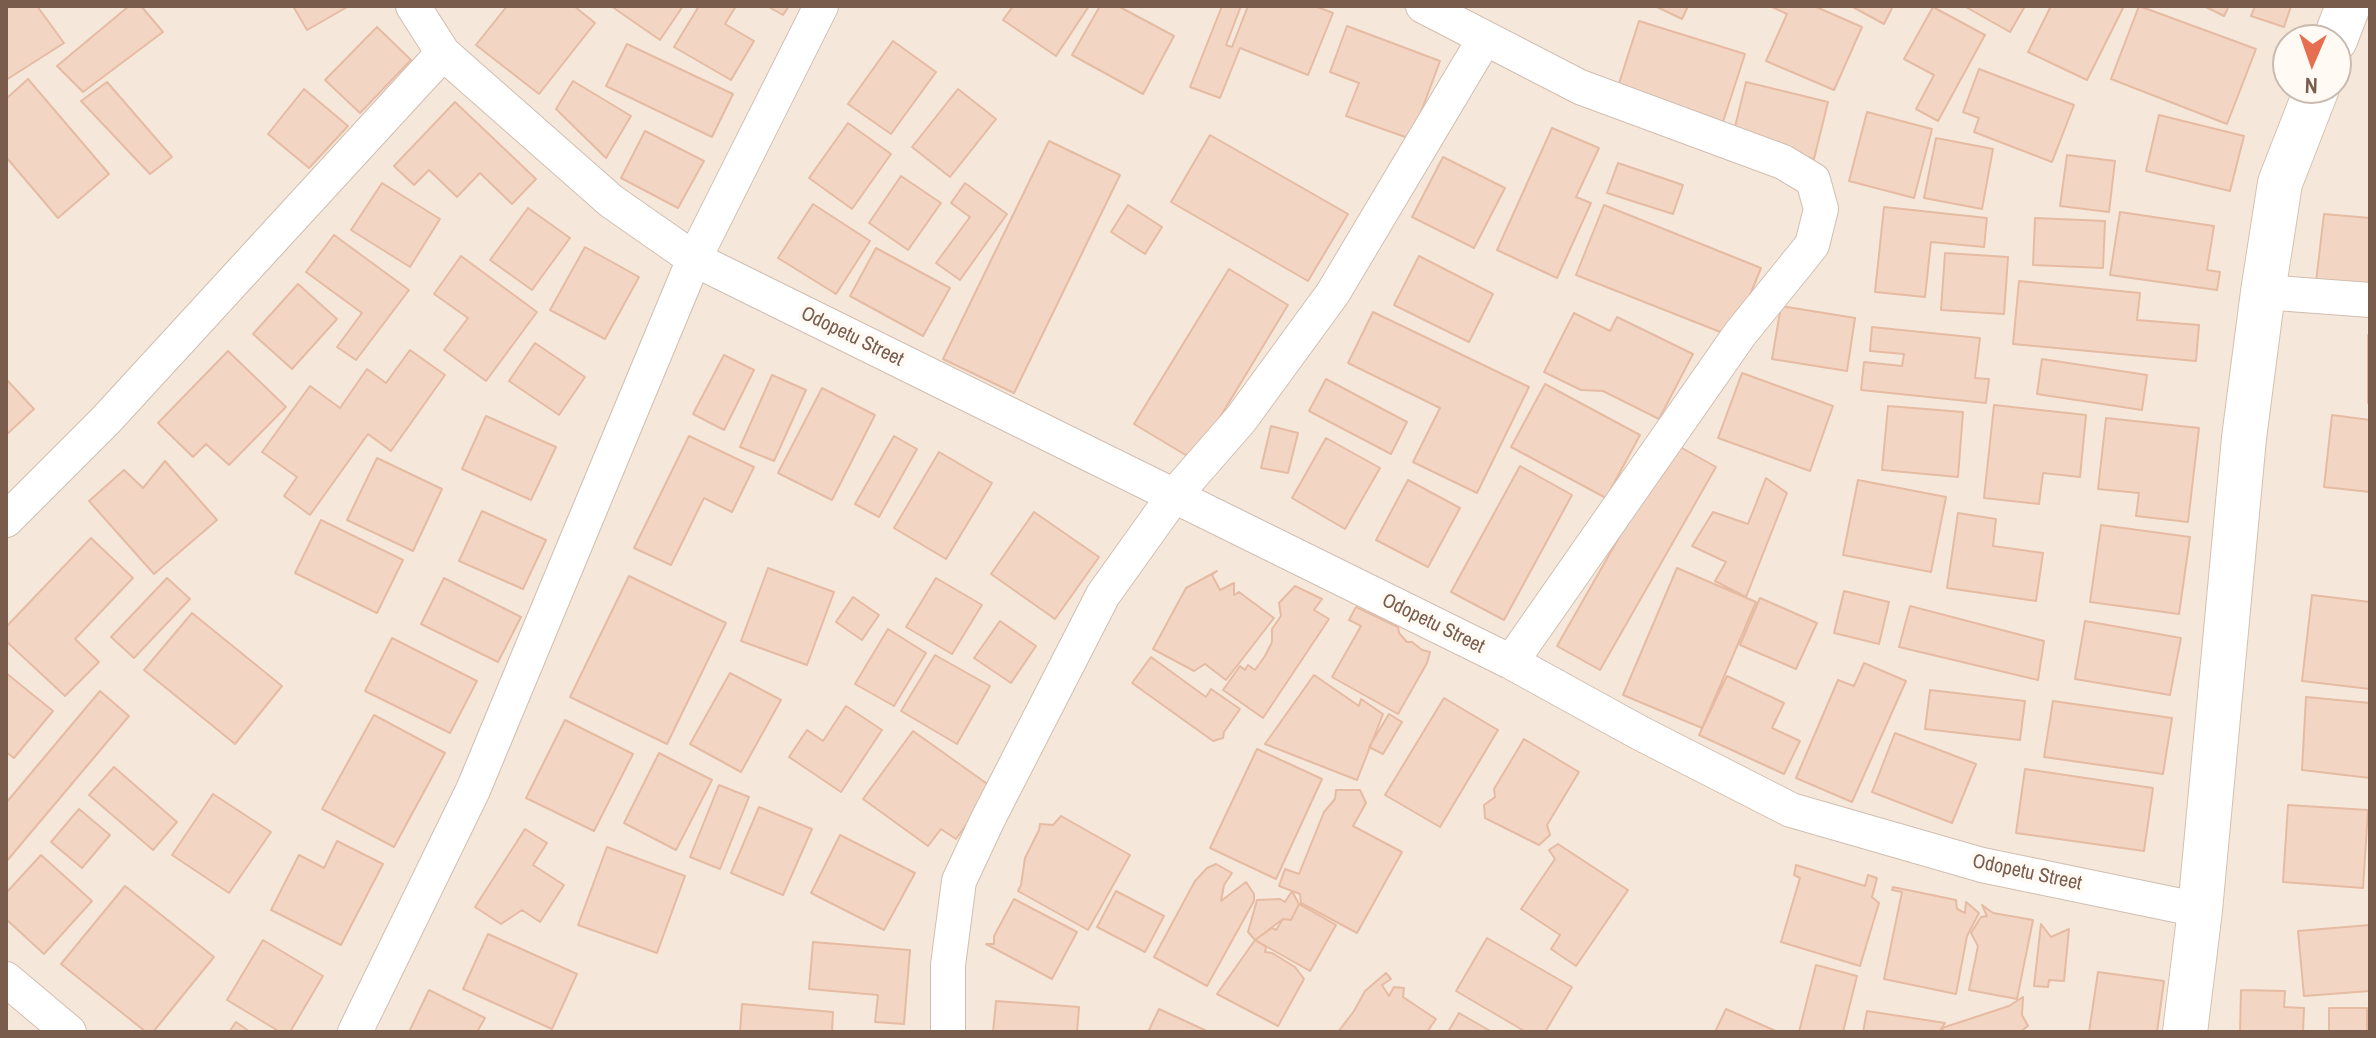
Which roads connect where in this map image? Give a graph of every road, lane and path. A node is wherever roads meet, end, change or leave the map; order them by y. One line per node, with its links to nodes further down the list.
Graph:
1 (413, 6): 5 (street, Odopetu Street)
2 (821, 6): 7 (street)
3 (1423, 6): 4 (street)
4 (1485, 38): 10 (street); 12 (street)
5 (443, 53): 7 (street, Odopetu Street); 11 (street)
6 (2311, 104): 8 (street)
7 (694, 259): 10 (street, Odopetu Street); 16 (street)
8 (2263, 292): 9 (street); 13 (street)
9 (2370, 300)
10 (1173, 497): 12 (street, Odopetu Street); 17 (street)
11 (6, 520)
12 (1511, 662): 13 (street, Odopetu Street)
13 (2200, 910): 18 (street)
14 (6, 979): 15 (street)
15 (69, 1032)
16 (355, 1032)
17 (948, 1032)
18 (2185, 1032)

